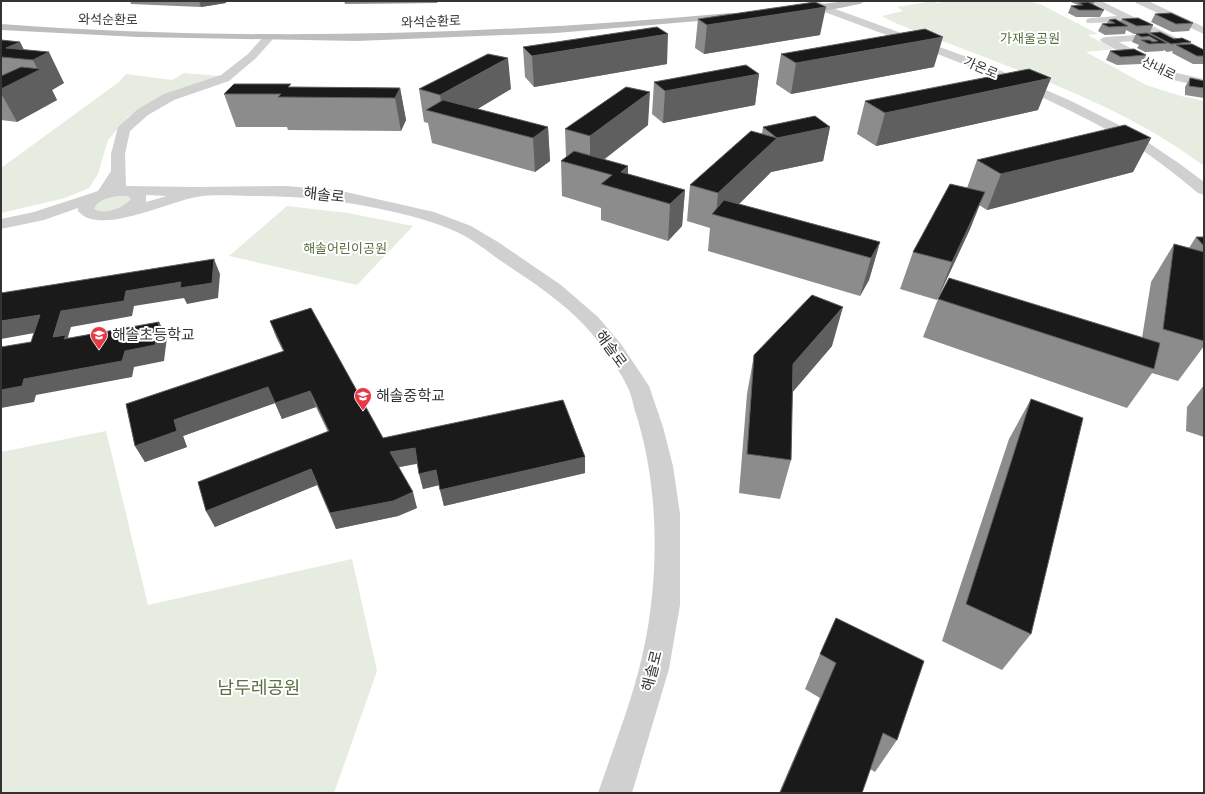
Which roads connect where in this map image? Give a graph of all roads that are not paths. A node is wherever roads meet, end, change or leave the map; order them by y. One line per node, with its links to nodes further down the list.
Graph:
1 (811, 1): 5 (street, 가온로)
2 (860, 1): 5 (street)
3 (1093, 1): 8 (street, 산내로)
4 (1140, 1): 11 (street)
5 (824, 8): 6 (street); 16 (street, 가온로)
6 (784, 11)
7 (737, 16): 13 (street, 와석순환로)
8 (1131, 19): 9 (street, 산내로); 12 (street, 산내로)
9 (1091, 21)
10 (1, 27): 13 (street, 와석순환로)
11 (1204, 31)
12 (1165, 36): 14 (street, 산내로); 15 (street, 산내로)
13 (269, 37): 18 (street)
14 (1204, 55)
15 (1204, 83)
16 (1204, 190)
17 (196, 192): 18 (street); 19 (street); 23 (street, 해솔로)
18 (106, 194): 19 (street); 20 (street); 21 (street)
19 (123, 212): 21 (street)
20 (38, 216): 21 (street); 22 (street)
21 (96, 216)
22 (1, 224)
23 (615, 793)

